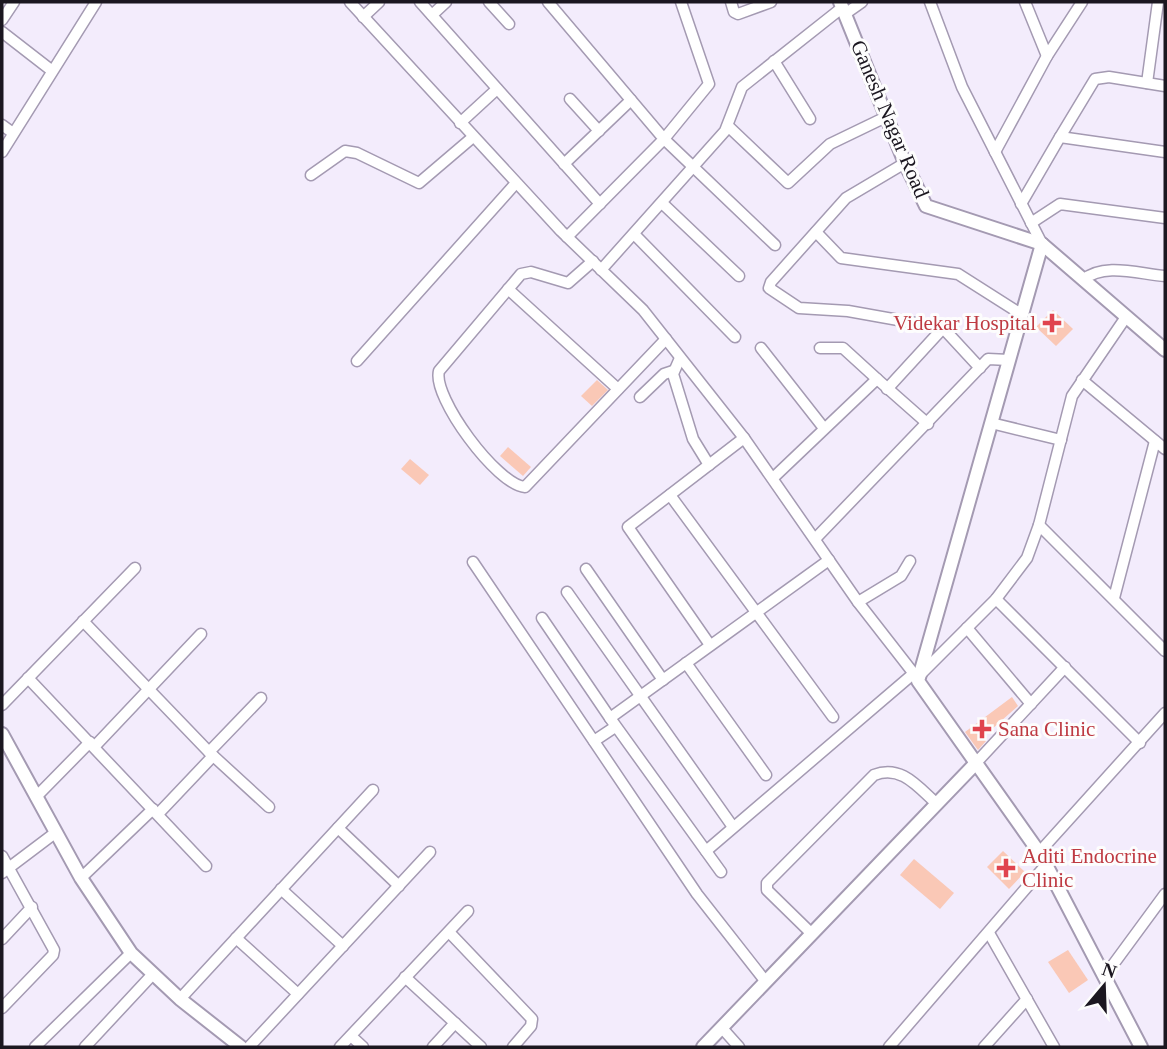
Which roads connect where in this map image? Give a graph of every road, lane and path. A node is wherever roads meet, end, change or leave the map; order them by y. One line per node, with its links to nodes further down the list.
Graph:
1 (14, 2): 20 (street)
2 (96, 2): 25 (street)
3 (350, 2): 19 (street)
4 (379, 2): 19 (street)
5 (420, 2): 18 (street)
6 (446, 2): 18 (street)
7 (489, 2): 21 (street)
8 (548, 2): 30 (street)
9 (681, 2): 40 (street)
10 (731, 2): 11 (street)
11 (771, 2)
12 (862, 2): 17 (street)
13 (930, 2): 42 (street)
14 (1025, 2): 23 (street)
15 (1082, 2): 23 (street)
16 (1158, 2): 26 (street)
17 (843, 8): 24 (street); 31 (street, Ganesh Nagar Road)
18 (432, 15): 28 (street)
19 (363, 17): 33 (street)
20 (2, 20)
21 (509, 24)
22 (2, 32): 25 (street)
23 (1047, 56): 42 (street)
24 (774, 61): 32 (street); 35 (street)
25 (51, 70): 37 (street)
26 (1147, 83): 27 (street); 39 (street)
27 (1165, 86)
28 (497, 89): 33 (street); 45 (street)
29 (570, 99): 36 (street)
30 (631, 100): 36 (street); 40 (street)
31 (888, 117): 35 (street); 44 (street, Ganesh Nagar Road)
32 (810, 119)
33 (460, 123): 38 (street)
34 (2, 125): 37 (street)
35 (729, 127): 46 (street)
36 (599, 131): 45 (street)
37 (13, 133): 41 (street)
38 (473, 137): 47 (street); 48 (street)
39 (1060, 138): 43 (street); 51 (street)
40 (664, 139): 46 (street); 50 (street)
41 (2, 152)
42 (995, 152): 51 (street)
43 (1165, 152)
44 (905, 163): 54 (street); 57 (street, Ganesh Nagar Road)
45 (564, 164): 50 (street)
46 (694, 168): 49 (street); 58 (street)
47 (312, 175)
48 (516, 183): 56 (street); 75 (street)
49 (662, 203): 55 (street); 61 (street)
50 (600, 204): 56 (street)
51 (1021, 204): 53 (street)
52 (1165, 219): 53 (street)
53 (1031, 223): 57 (street)
54 (816, 232): 65 (street); 67 (street)
55 (634, 234): 60 (street); 68 (street)
56 (567, 237): 59 (street)
57 (1042, 244): 63 (street, Ganesh Nagar Road); 65 (street)
58 (775, 245)
59 (593, 261): 60 (street); 64 (street)
60 (601, 270): 69 (street)
61 (739, 276)
62 (1165, 276): 63 (street)
63 (1083, 280): 66 (street, Ganesh Nagar Road)
64 (508, 289): 80 (street); 80 (street)
65 (1021, 314): 74 (street)
66 (1126, 317): 72 (street, Ganesh Nagar Road); 79 (street)
67 (943, 328): 76 (street); 81 (street)
68 (735, 337)
69 (666, 339): 73 (street); 80 (street)
70 (761, 348): 85 (street)
71 (820, 348): 78 (street)
72 (1165, 350)
73 (680, 358): 77 (street); 86 (street)
74 (1009, 359): 76 (street); 83 (street)
75 (357, 361)
76 (980, 368): 84 (street)
77 (673, 371): 82 (street); 90 (street)
78 (877, 379): 81 (street); 85 (street)
79 (1082, 380): 87 (street); 88 (street)
80 (618, 389)
81 (887, 389): 84 (street)
82 (640, 397)
83 (990, 423): 87 (street); 113 (street)
84 (928, 424): 94 (street)
85 (823, 427): 91 (street)
86 (744, 438): 90 (street); 91 (street)
87 (1061, 440): 93 (street)
88 (1155, 441): 89 (street); 101 (street)
89 (1165, 449)
90 (709, 465): 92 (street)
91 (773, 478): 94 (street)
92 (670, 495): 104 (street); 109 (street)
93 (1040, 525): 101 (street); 102 (street)
94 (815, 539): 95 (street)
95 (830, 560): 103 (street); 104 (street)
96 (910, 561): 103 (street)
97 (473, 562): 125 (street)
98 (135, 568): 106 (street)
99 (586, 569): 115 (street)
100 (568, 592): 117 (street)
101 (1114, 598): 110 (street)
102 (996, 599): 107 (street); 112 (street)
103 (858, 602): 113 (street)
104 (757, 612): 109 (street); 122 (street)
105 (542, 618): 123 (street)
106 (83, 621): 114 (street); 116 (street)
107 (967, 628): 113 (street); 119 (street)
108 (201, 634): 116 (street)
109 (710, 645): 111 (street)
110 (1165, 651)
111 (686, 663): 115 (street); 130 (street)
112 (1065, 667): 119 (street); 126 (street)
113 (917, 676): 129 (street); 136 (street)
114 (28, 678): 120 (street); 127 (street)
115 (663, 680): 117 (street)
116 (150, 689): 127 (street); 128 (street)
117 (641, 696): 123 (street); 136 (street)
118 (261, 698): 128 (street)
119 (1031, 704): 129 (street)
120 (2, 705)
121 (1165, 713): 126 (street)
122 (833, 717)
123 (612, 723): 125 (street); 139 (street)
124 (2, 734): 132 (street)
125 (594, 741): 162 (street)
126 (1140, 743): 142 (street)
127 (93, 744): 132 (street); 135 (street)
128 (211, 754): 134 (street); 135 (street)
129 (975, 764): 133 (street); 142 (street)
130 (766, 775)
131 (373, 790): 137 (street)
132 (36, 797): 138 (street)
133 (937, 804): 154 (street); 154 (street)
134 (269, 807)
135 (156, 812): 143 (street); 146 (street)
136 (733, 827): 139 (street)
137 (338, 828): 147 (street); 148 (street)
138 (55, 833): 144 (street); 146 (street)
139 (705, 851): 145 (street)
140 (430, 852): 147 (street)
141 (2, 856): 144 (street)
142 (1044, 860): 153 (street); 161 (street)
143 (206, 866)
144 (5, 869): 150 (street)
145 (721, 872)
146 (81, 878): 158 (street)
147 (398, 886): 157 (street)
148 (281, 890): 156 (street); 157 (street)
149 (1165, 894): 161 (street)
150 (32, 908): 155 (street); 166 (street)
151 (468, 911): 152 (street)
152 (449, 932): 160 (street); 178 (street)
153 (989, 933): 165 (street); 181 (street)
154 (813, 934): 162 (street)
155 (2, 939)
156 (236, 939): 163 (street); 164 (street)
157 (343, 946): 163 (street)
158 (131, 953): 159 (street); 170 (street)
159 (152, 975): 164 (street); 171 (street)
160 (405, 977): 167 (street); 169 (street)
161 (1104, 977): 184 (street)
162 (766, 982): 168 (street)
163 (298, 994): 173 (street)
164 (180, 999): 172 (street)
165 (1027, 999): 182 (street); 183 (street)
166 (2, 1008)
167 (455, 1023): 176 (street); 177 (street)
168 (722, 1028): 179 (street); 180 (street)
169 (351, 1036): 174 (street); 175 (street)
170 (35, 1047)
171 (85, 1047)
172 (241, 1047)
173 (248, 1047)
174 (341, 1047)
175 (363, 1047)
176 (433, 1047)
177 (481, 1047)
178 (513, 1047)
179 (703, 1047)
180 (739, 1047)
181 (889, 1047)
182 (985, 1047)
183 (1054, 1047)
184 (1141, 1047)

